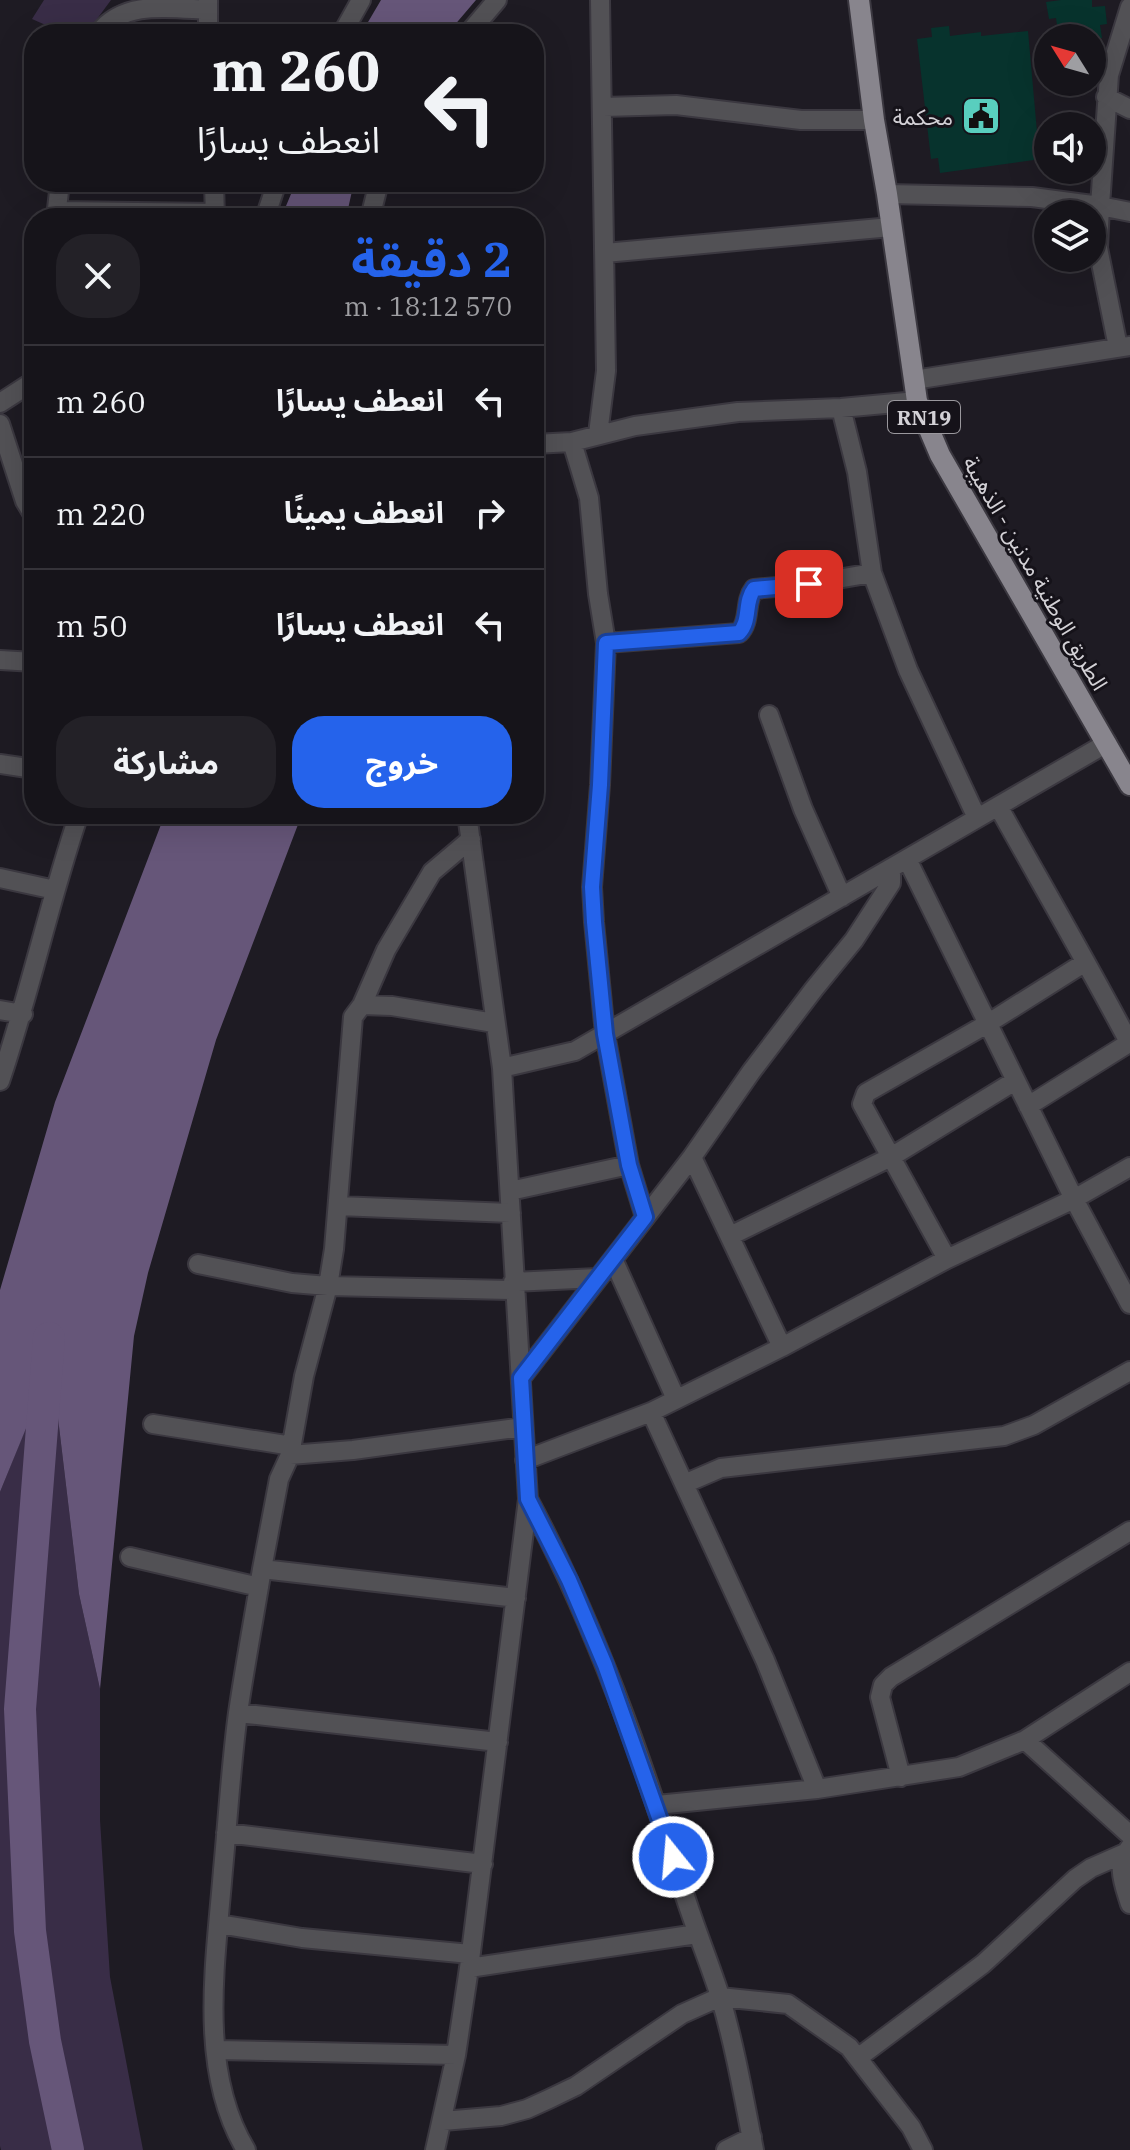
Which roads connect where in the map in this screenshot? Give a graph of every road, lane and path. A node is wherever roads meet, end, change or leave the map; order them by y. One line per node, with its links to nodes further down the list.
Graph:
1 (361, 0): 9 (street)
2 (497, 0): 10 (street)
3 (600, 0): 12 (street)
4 (859, 0): 14 (main road, الطريق الوطنية مدنين - الذهيبة / RN19)
5 (133, 4): 6 (street); 8 (street)
6 (208, 5)
7 (1130, 7): 11 (street)
8 (106, 24)
9 (348, 24)
10 (477, 24)
11 (1106, 97): 13 (street); 17 (street)
12 (603, 107): 14 (street); 21 (street)
13 (1130, 109)
14 (874, 120): 15 (main road, الطريق الوطنية مدنين - الذهيبة / RN19)
15 (887, 194): 16 (street); 20 (main road, الطريق الوطنية مدنين - الذهيبة / RN19)
16 (1055, 200)
17 (1100, 200)
18 (1106, 207): 19 (street)
19 (1130, 212)
20 (891, 227): 21 (street); 25 (main road, الطريق الوطنية مدنين - الذهيبة / RN19)
21 (605, 253): 29 (street)
22 (1104, 272): 23 (street)
23 (1124, 346): 25 (street)
24 (24, 387): 26 (street)
25 (916, 391): 27 (street); 38 (main road, الطريق الوطنية مدنين - الذهيبة / RN19)
26 (0, 403)
27 (841, 408): 29 (street); 33 (street)
28 (0, 424): 32 (street)
29 (598, 434): 30 (street)
30 (572, 442): 31 (street); 34 (street)
31 (544, 443)
32 (24, 498)
33 (872, 573): 34 (street); 43 (street)
34 (606, 643): 58 (street)
35 (0, 660): 36 (street)
36 (24, 661)
37 (769, 715): 50 (street)
38 (1107, 743): 41 (main road, الطريق الوطنية مدنين - الذهيبة / RN19); 42 (street)
39 (0, 764): 40 (street)
40 (24, 768)
41 (1130, 785)
42 (998, 806): 43 (street); 51 (street)
43 (977, 818): 47 (street)
44 (76, 824): 49 (street)
45 (469, 824): 46 (street)
46 (471, 839): 52 (street); 56 (street)
47 (899, 863): 50 (street); 57 (street); 64 (street)
48 (0, 878): 49 (street)
49 (55, 890): 54 (street)
50 (842, 897): 58 (street)
51 (1084, 963): 55 (street); 57 (street)
52 (362, 1005): 56 (street); 70 (street)
53 (0, 1010): 54 (street)
54 (23, 1014): 61 (street)
55 (1124, 1017): 59 (street)
56 (494, 1023): 60 (street)
57 (987, 1024): 62 (street); 65 (street)
58 (605, 1034): 60 (street); 66 (street)
59 (1130, 1043): 63 (street)
60 (502, 1068): 68 (street)
61 (0, 1081)
62 (1015, 1081): 63 (street); 65 (street)
63 (1028, 1106): 69 (street)
64 (692, 1157): 72 (street); 73 (street)
65 (891, 1157): 73 (street); 75 (street)
66 (629, 1165): 68 (street); 72 (street)
67 (1130, 1167): 69 (street)
68 (510, 1191): 71 (street)
69 (1074, 1199): 75 (street); 80 (street)
70 (339, 1206): 71 (street); 78 (street)
71 (511, 1213): 79 (street)
72 (645, 1217): 74 (street)
73 (730, 1236): 81 (street)
74 (613, 1259): 77 (street); 84 (street)
75 (947, 1259): 81 (street)
76 (198, 1264): 78 (street)
77 (597, 1278): 79 (street); 83 (street)
78 (328, 1286): 79 (street); 88 (street)
79 (513, 1286): 83 (street)
80 (1130, 1304)
81 (782, 1347): 84 (street)
82 (1130, 1371): 90 (street)
83 (521, 1378): 87 (street)
84 (676, 1399): 85 (street)
85 (651, 1412): 89 (street); 90 (street)
86 (153, 1424): 88 (street)
87 (523, 1427): 88 (street); 89 (street)
88 (291, 1450): 94 (street)
89 (525, 1460): 91 (street)
90 (684, 1484): 101 (street)
91 (528, 1499): 95 (street); 102 (street)
92 (1130, 1531): 100 (street)
93 (130, 1557): 94 (street)
94 (261, 1578): 95 (street); 97 (street)
95 (516, 1598): 99 (street)
96 (1130, 1672): 98 (street)
97 (238, 1713): 99 (street); 103 (street)
98 (1025, 1740): 100 (street); 104 (street)
99 (498, 1742): 105 (street)
100 (901, 1777): 101 (street)
101 (817, 1789): 102 (street)
102 (657, 1805): 108 (street)
103 (226, 1833): 105 (street); 107 (street)
104 (1128, 1845): 106 (street); 113 (street)
105 (483, 1864): 109 (street)
106 (1130, 1904)
107 (219, 1924): 109 (street); 111 (street)
108 (697, 1934): 109 (street); 110 (street)
109 (469, 1961): 112 (street)
110 (720, 1997): 113 (street); 114 (street); 115 (street)
111 (216, 2050): 112 (street); 116 (street)
112 (456, 2055): 114 (street)
113 (859, 2057): 119 (street)
114 (443, 2121): 117 (street)
115 (753, 2143): 118 (street)
116 (246, 2150)
117 (435, 2150)
118 (726, 2150)
119 (923, 2150)

